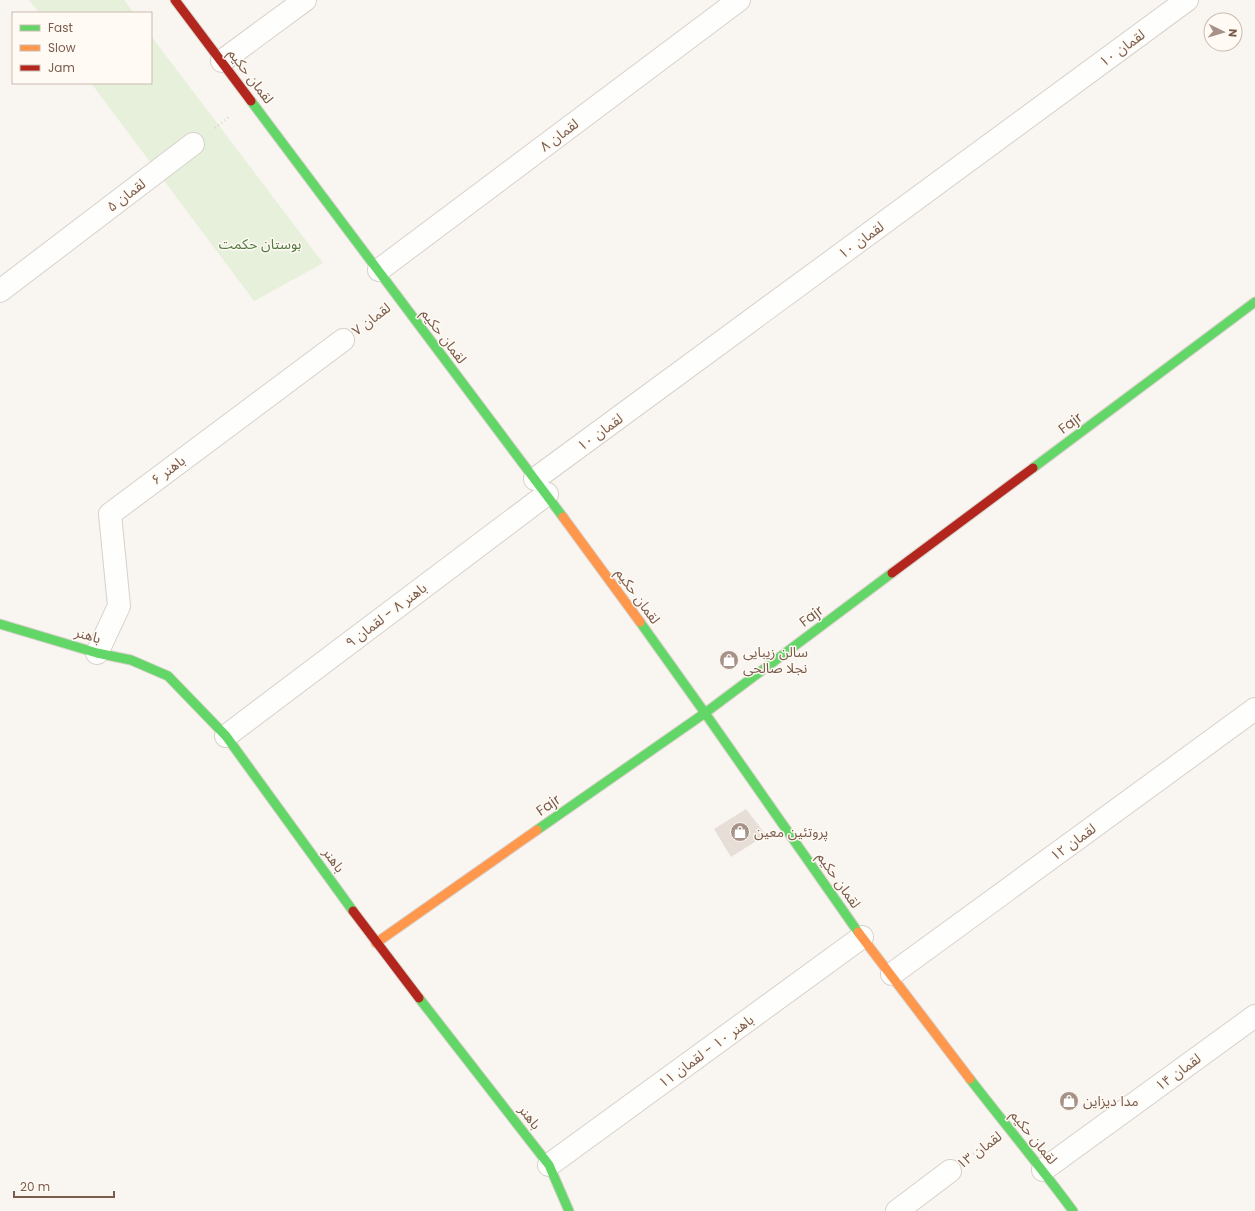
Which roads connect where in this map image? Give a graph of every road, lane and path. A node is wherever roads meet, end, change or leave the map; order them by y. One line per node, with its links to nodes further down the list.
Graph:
1 (175, 0): 5 (street, لقمان حکیم)
2 (305, 0): 5 (street)
3 (739, 0): 8 (street, لقمان ۸)
4 (1187, 0): 13 (street, لقمان ۱۰)
5 (222, 61): 6 (street, لقمان حکیم)
6 (252, 101): 7 (path); 8 (street, لقمان حکیم)
7 (193, 144): 9 (street, لقمان ۵)
8 (379, 270): 10 (street, لقمان حکیم)
9 (0, 291)
10 (398, 298): 12 (path, لقمان ۷); 13 (street, لقمان حکیم)
11 (1255, 302): 17 (street, Fajr)
12 (343, 340): 15 (street, باهنر ۶)
13 (541, 487): 17 (street, لقمان حکیم); 18 (street, باهنر ۸ - لقمان ۹)
14 (0, 624): 15 (street, باهنر)
15 (97, 653): 18 (street, باهنر)
16 (1255, 709): 21 (street, لقمان ۱۲)
17 (705, 712): 19 (street, لقمان حکیم); 20 (street, Fajr)
18 (226, 736): 20 (street, باهنر)
19 (862, 937): 21 (street, لقمان حکیم); 24 (street, باهنر ۱۰ - لقمان ۱۱)
20 (376, 943): 24 (street, باهنر)
21 (892, 974): 23 (street, لقمان حکیم)
22 (1255, 1016): 25 (street, لقمان ۱۴)
23 (1008, 1128): 25 (street, لقمان حکیم); 26 (path, لقمان ۱۳)
24 (549, 1165): 27 (street, باهنر)
25 (1043, 1170): 29 (street, لقمان حکیم)
26 (950, 1171): 28 (street)
27 (569, 1211)
28 (897, 1211)
29 (1073, 1211)

